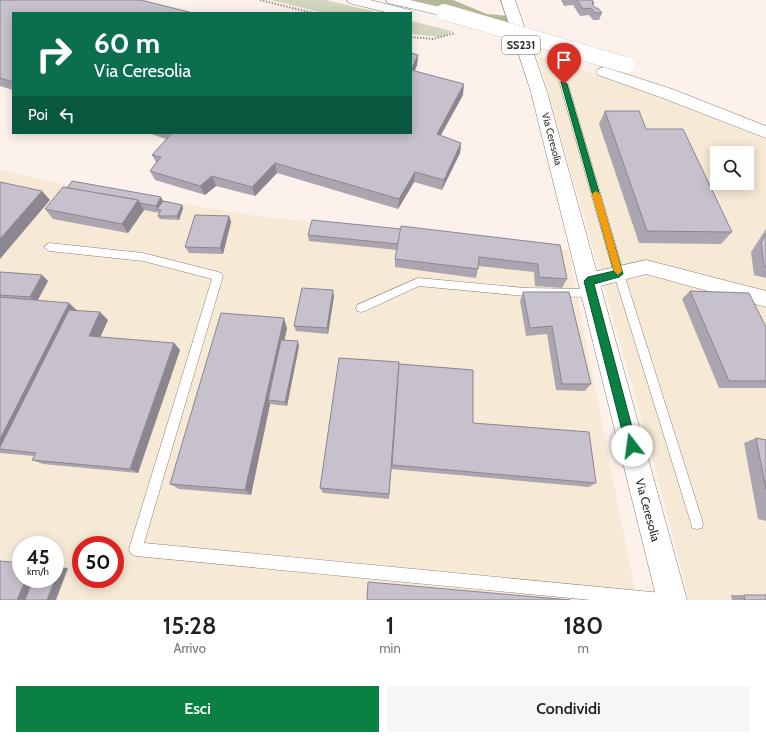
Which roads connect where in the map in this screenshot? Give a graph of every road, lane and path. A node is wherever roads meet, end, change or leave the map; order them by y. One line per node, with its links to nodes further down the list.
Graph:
1 (260, 0): 5 (path)
2 (354, 0): 6 (main road)
3 (393, 0): 8 (main road, SS231)
4 (508, 0): 14 (main road, Via Ceresolia)
5 (309, 12)
6 (401, 12)
7 (412, 14): 8 (main road, SS231)
8 (440, 16): 10 (main road, SS231, bridge); 11 (main road, SS231)
9 (564, 84): 13 (lane)
10 (766, 118)
11 (766, 132)
12 (49, 247): 18 (lane)
13 (619, 274): 14 (street); 15 (street); 17 (lane)
14 (590, 287): 16 (lane); 19 (main road, Via Ceresolia)
15 (766, 299)
16 (361, 308)
17 (697, 523)
18 (662, 600)
19 (672, 600)

